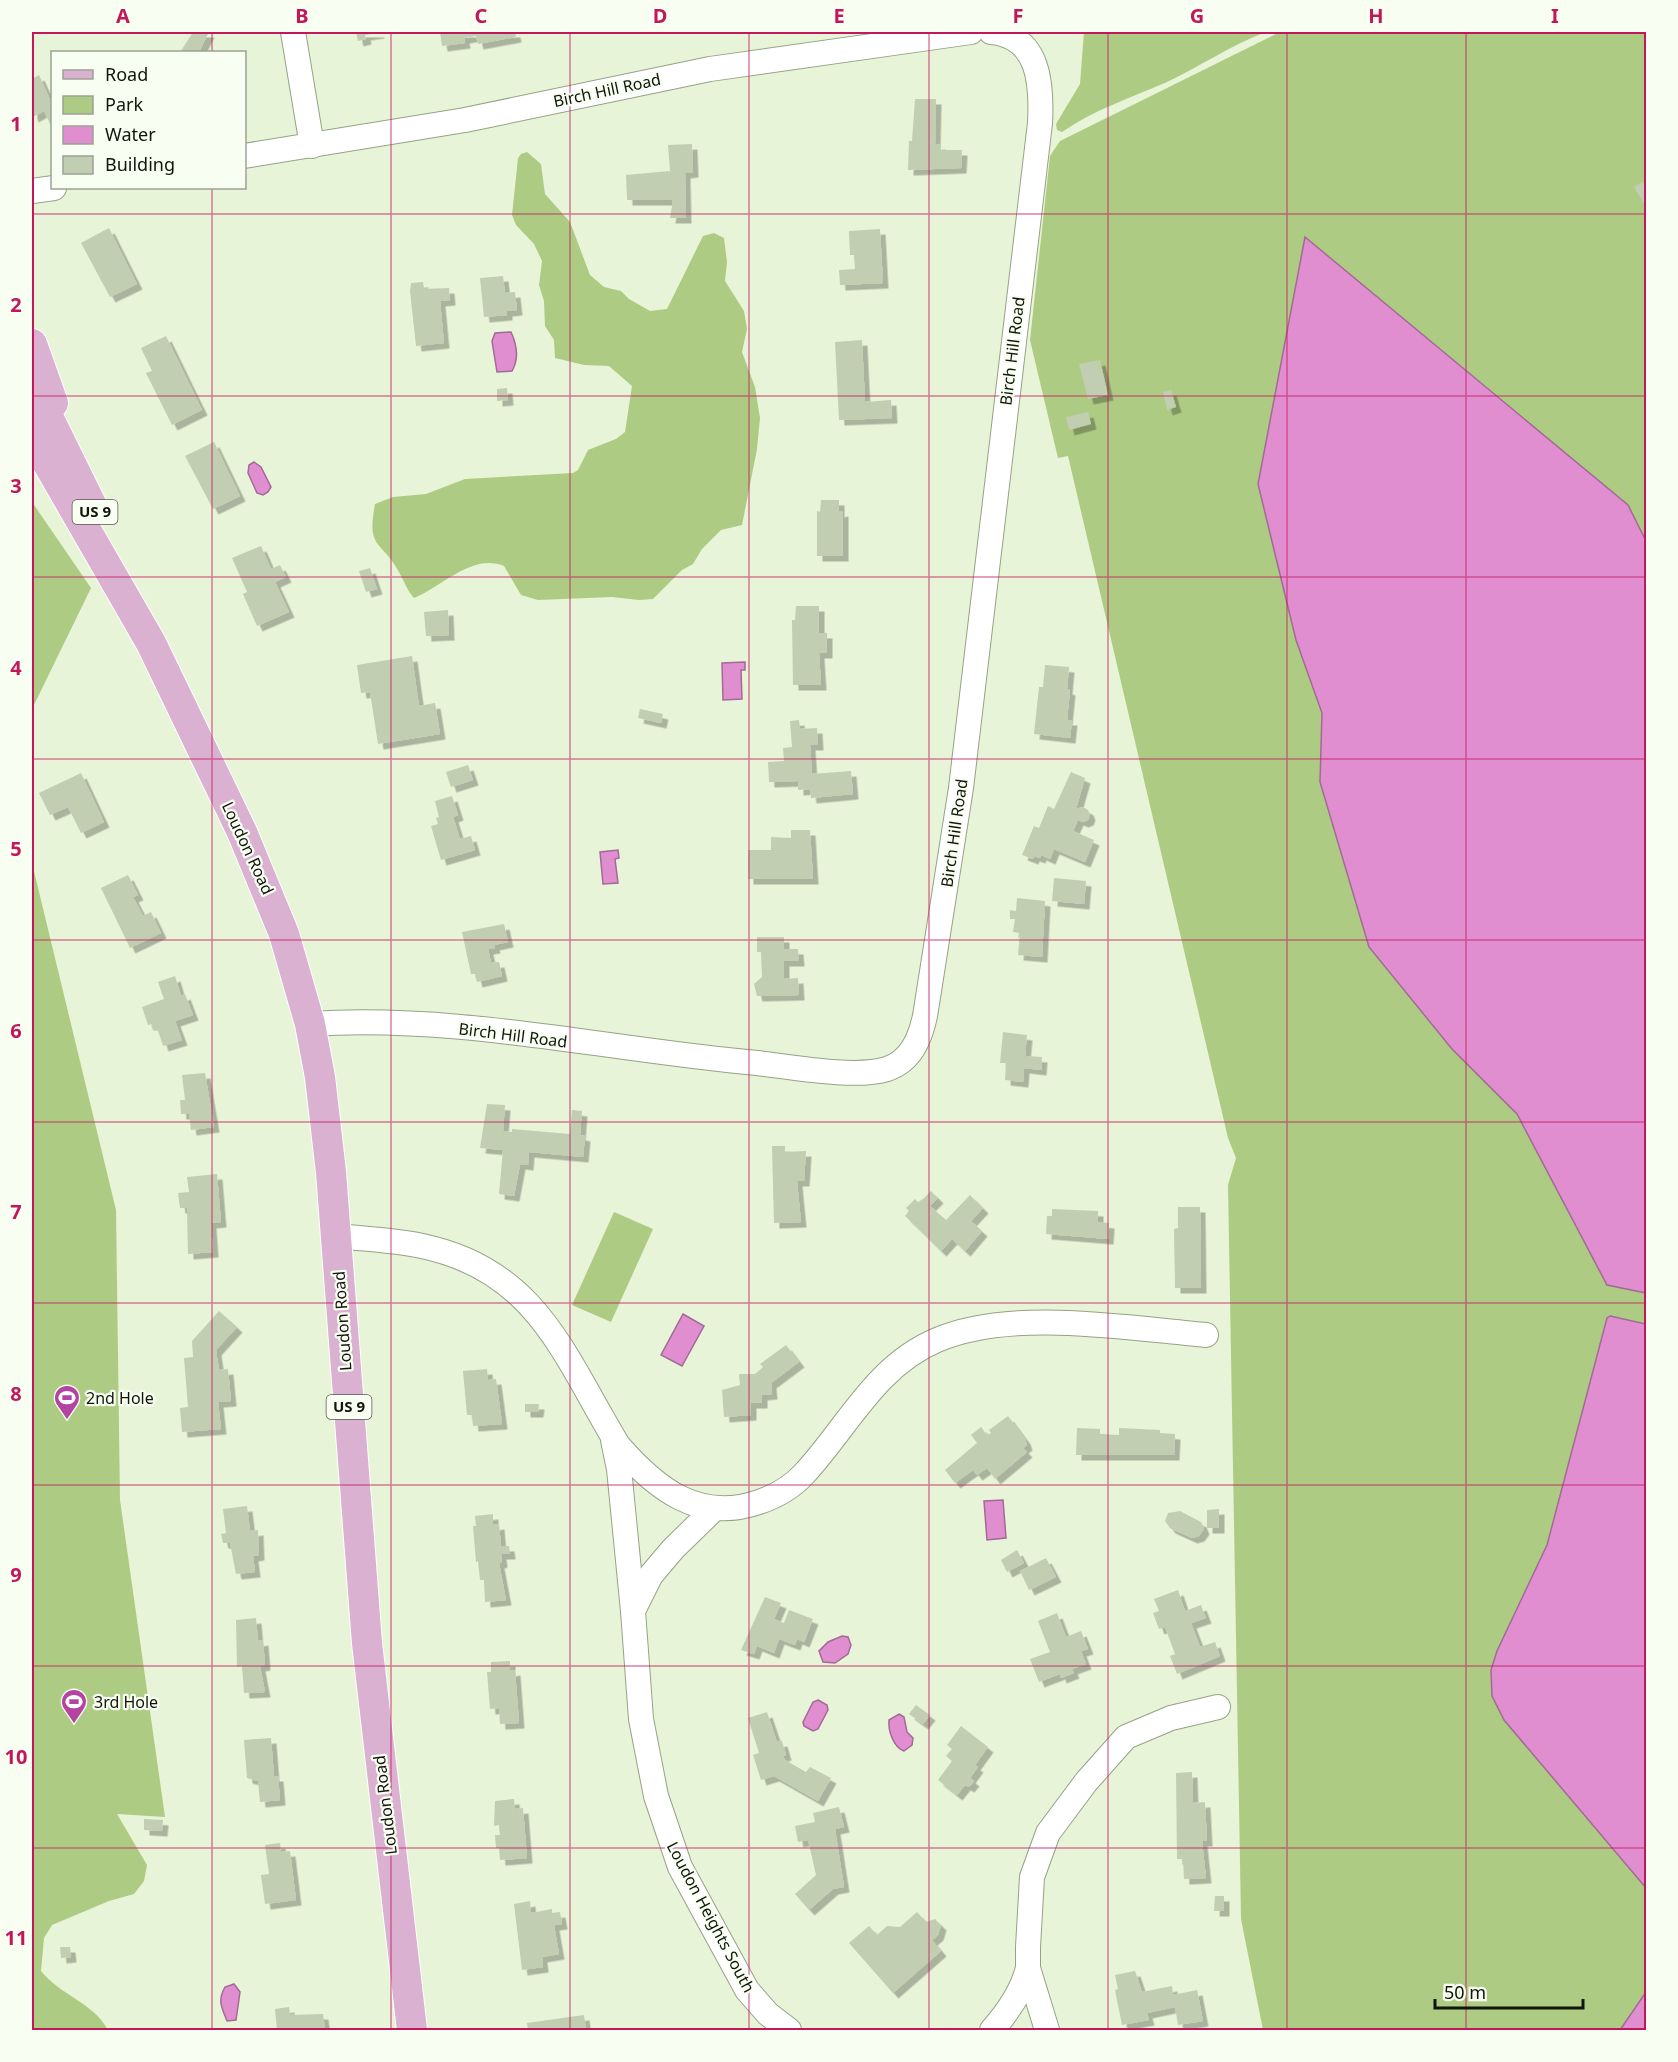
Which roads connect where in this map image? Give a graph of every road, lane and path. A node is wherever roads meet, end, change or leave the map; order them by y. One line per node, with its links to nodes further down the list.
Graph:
1 (292, 32): 4 (street)
2 (971, 32): 4 (street, Birch Hill Road)
3 (991, 32): 13 (street, Birch Hill Road)
4 (312, 146): 5 (street, Birch Hill Road)
5 (246, 156)
6 (51, 188): 7 (street)
7 (32, 191)
8 (32, 344): 11 (main road)
9 (32, 384): 11 (main road, US 9)
10 (32, 436): 12 (main road, US 9)
11 (74, 469): 12 (main road, US 9)
12 (151, 644): 13 (main road, Loudon Road / US 9)
13 (310, 1024): 14 (main road, Loudon Road / US 9)
14 (336, 1236): 16 (street, Loudon Heights South); 22 (main road, Loudon Road / US 9)
15 (1206, 1335): 17 (street, Loudon Heights South)
16 (612, 1435): 17 (street, Loudon Heights South); 18 (street, Loudon Heights South)
17 (713, 1510): 18 (street)
18 (633, 1611): 21 (street, Loudon Heights South)
19 (1218, 1707): 20 (street)
20 (1028, 1968): 25 (street); 26 (street)
21 (747, 1990): 23 (street); 24 (street, Loudon Heights South)
22 (412, 2031)
23 (763, 2031)
24 (789, 2031)
25 (992, 2031)
26 (1047, 2031)

